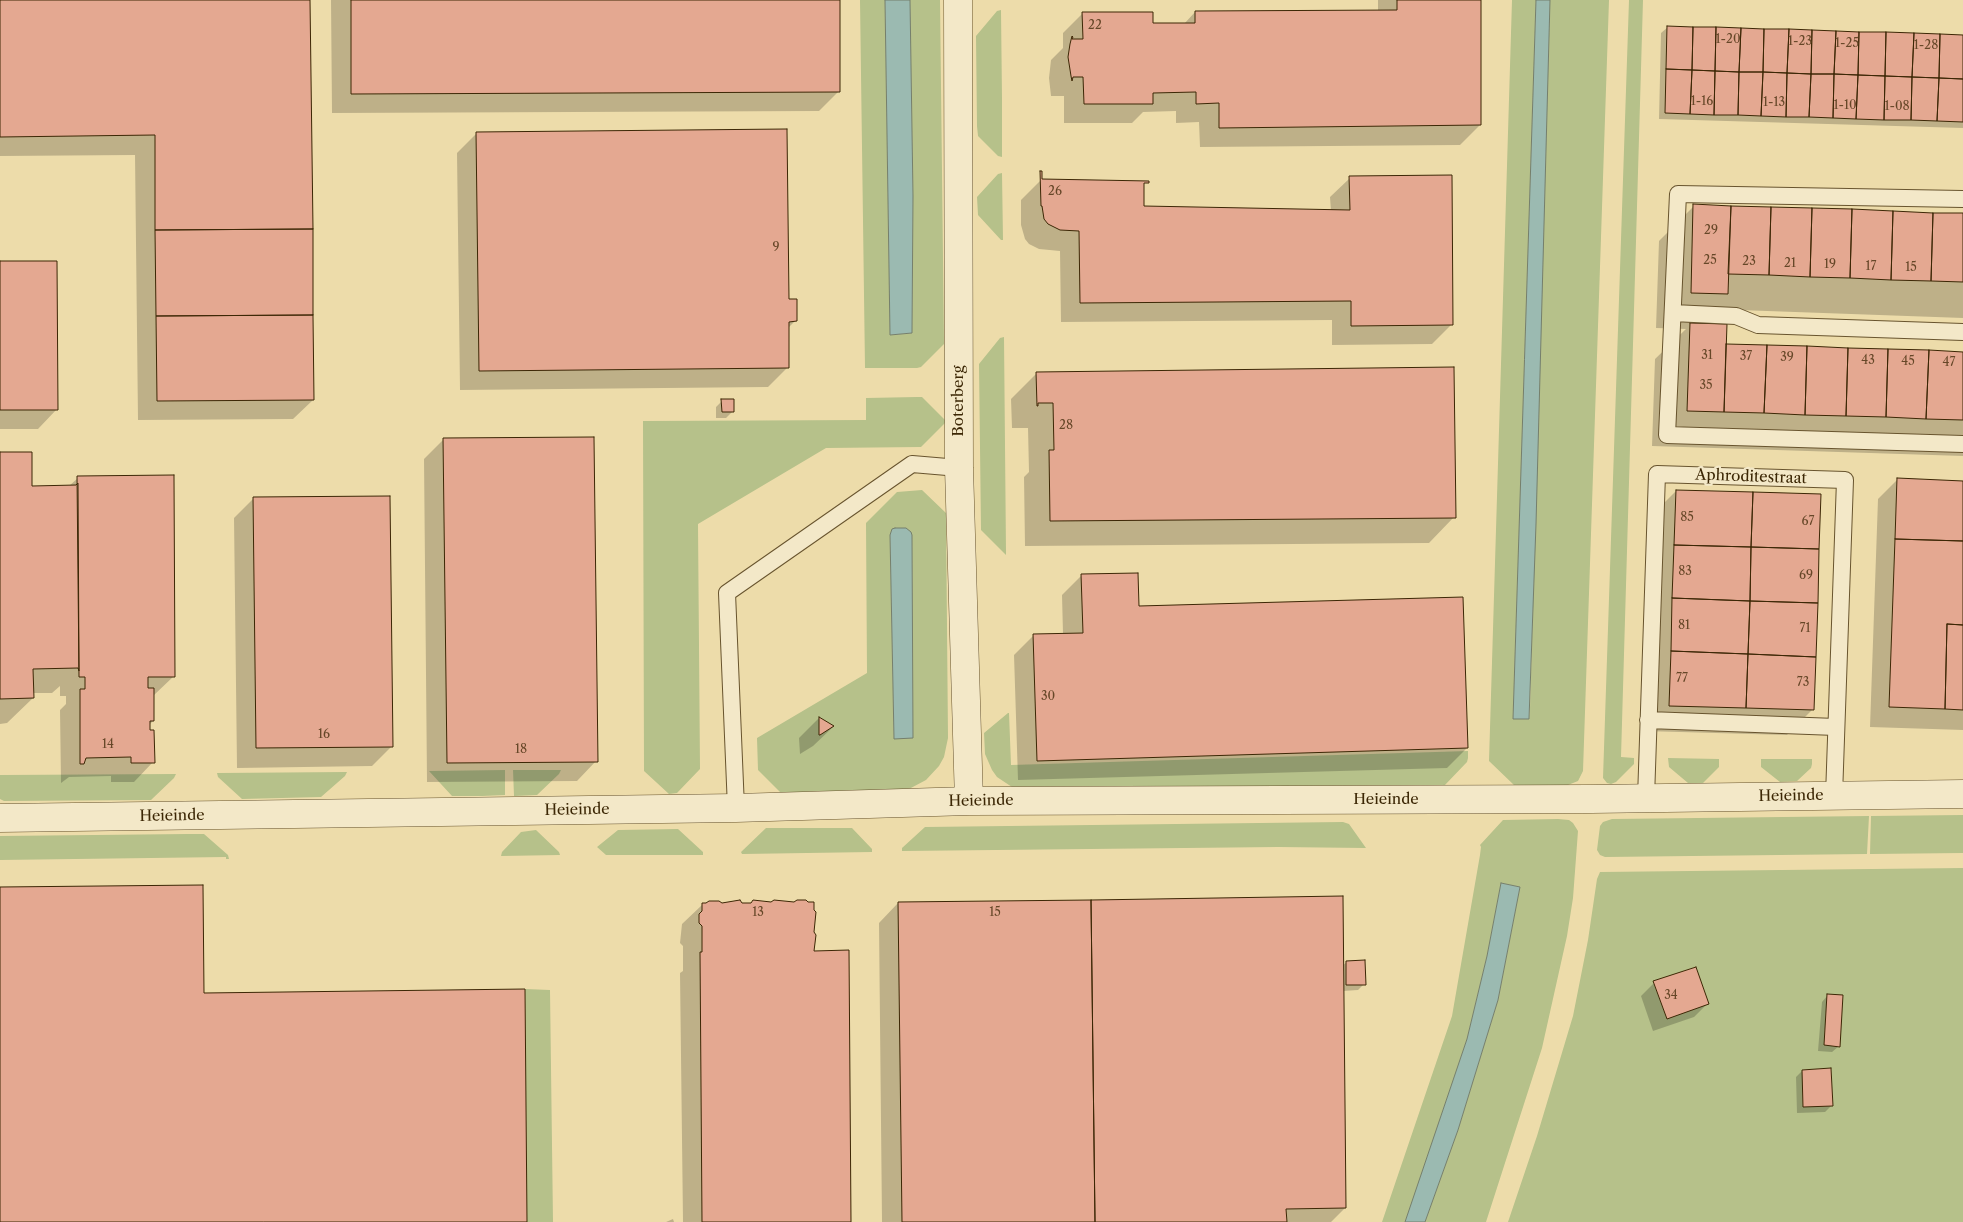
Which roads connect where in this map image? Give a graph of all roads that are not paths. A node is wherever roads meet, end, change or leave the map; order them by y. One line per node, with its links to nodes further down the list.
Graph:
1 (958, 0): 6 (street, Boterberg)
2 (1963, 199): 3 (lane)
3 (1673, 313): 4 (lane); 5 (lane)
4 (1963, 332)
5 (1963, 444)
6 (959, 468): 12 (street, Boterberg); 13 (lane)
7 (1648, 720): 8 (lane); 8 (lane, Aphroditestraat); 11 (lane, Aphroditestraat)
8 (1836, 726): 10 (lane, Aphroditestraat)
9 (1963, 794): 10 (street, Heieinde)
10 (1834, 796): 11 (street, Heieinde)
11 (1646, 798): 12 (street, Heieinde)
12 (969, 801): 13 (street, Heieinde)
13 (736, 808): 14 (street, Heieinde)
14 (0, 818)

